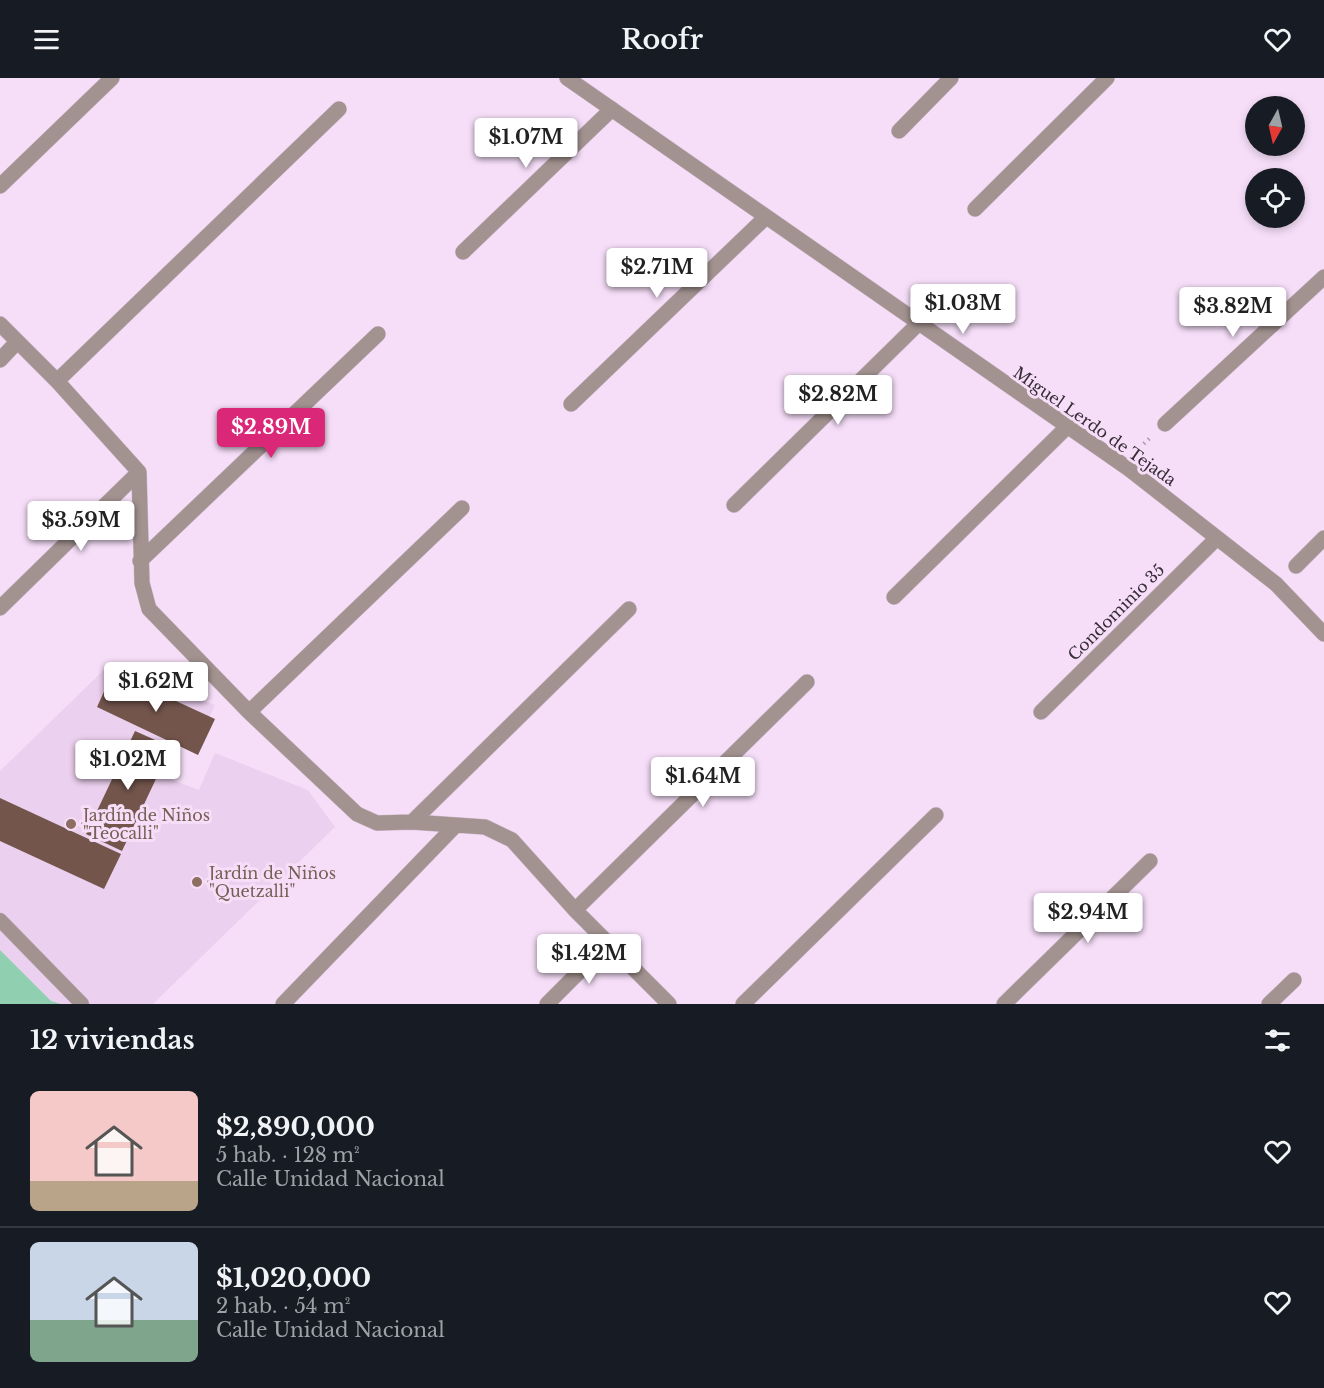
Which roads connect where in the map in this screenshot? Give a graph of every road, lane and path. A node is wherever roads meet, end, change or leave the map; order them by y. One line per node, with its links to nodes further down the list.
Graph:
1 (112, 78): 8 (street)
2 (567, 78): 6 (street, Miguel Lerdo de Tejada)
3 (951, 78): 7 (street)
4 (1107, 78): 9 (street)
5 (339, 109): 18 (street)
6 (612, 109): 10 (street, Miguel Lerdo de Tejada); 11 (street)
7 (899, 131)
8 (0, 186)
9 (975, 208)
10 (766, 217): 14 (street, Miguel Lerdo de Tejada); 19 (street)
11 (463, 252)
12 (1324, 277): 20 (street)
13 (0, 324): 16 (street)
14 (918, 324): 21 (street, Miguel Lerdo de Tejada); 24 (street)
15 (378, 334): 28 (street)
16 (17, 342): 17 (street); 18 (street)
17 (0, 360)
18 (57, 381): 23 (street)
19 (571, 404)
20 (1165, 424): 22 (path)
21 (1067, 427): 22 (street, Miguel Lerdo de Tejada); 30 (street)
22 (1122, 465): 26 (street, Miguel Lerdo de Tejada)
23 (139, 472): 28 (street); 31 (street)
24 (734, 505)
25 (462, 508): 35 (street)
26 (1217, 538): 33 (street, Miguel Lerdo de Tejada); 36 (street, Condominio 35)
27 (1324, 538): 29 (street)
28 (141, 561): 35 (street)
29 (1296, 566)
30 (894, 597)
31 (0, 608)
32 (629, 609): 38 (street)
33 (1324, 634)
34 (807, 682): 41 (street)
35 (249, 712): 38 (street)
36 (1041, 712)
37 (936, 814): 49 (street)
38 (412, 822): 39 (street)
39 (455, 826): 41 (street); 46 (street)
40 (1150, 861): 50 (street)
41 (575, 910): 43 (street)
42 (0, 920): 45 (lane)
43 (608, 943): 47 (street); 48 (street)
44 (1294, 980): 51 (street)
45 (81, 1004)
46 (282, 1004)
47 (547, 1004)
48 (669, 1004)
49 (743, 1004)
50 (1004, 1004)
51 (1269, 1004)

